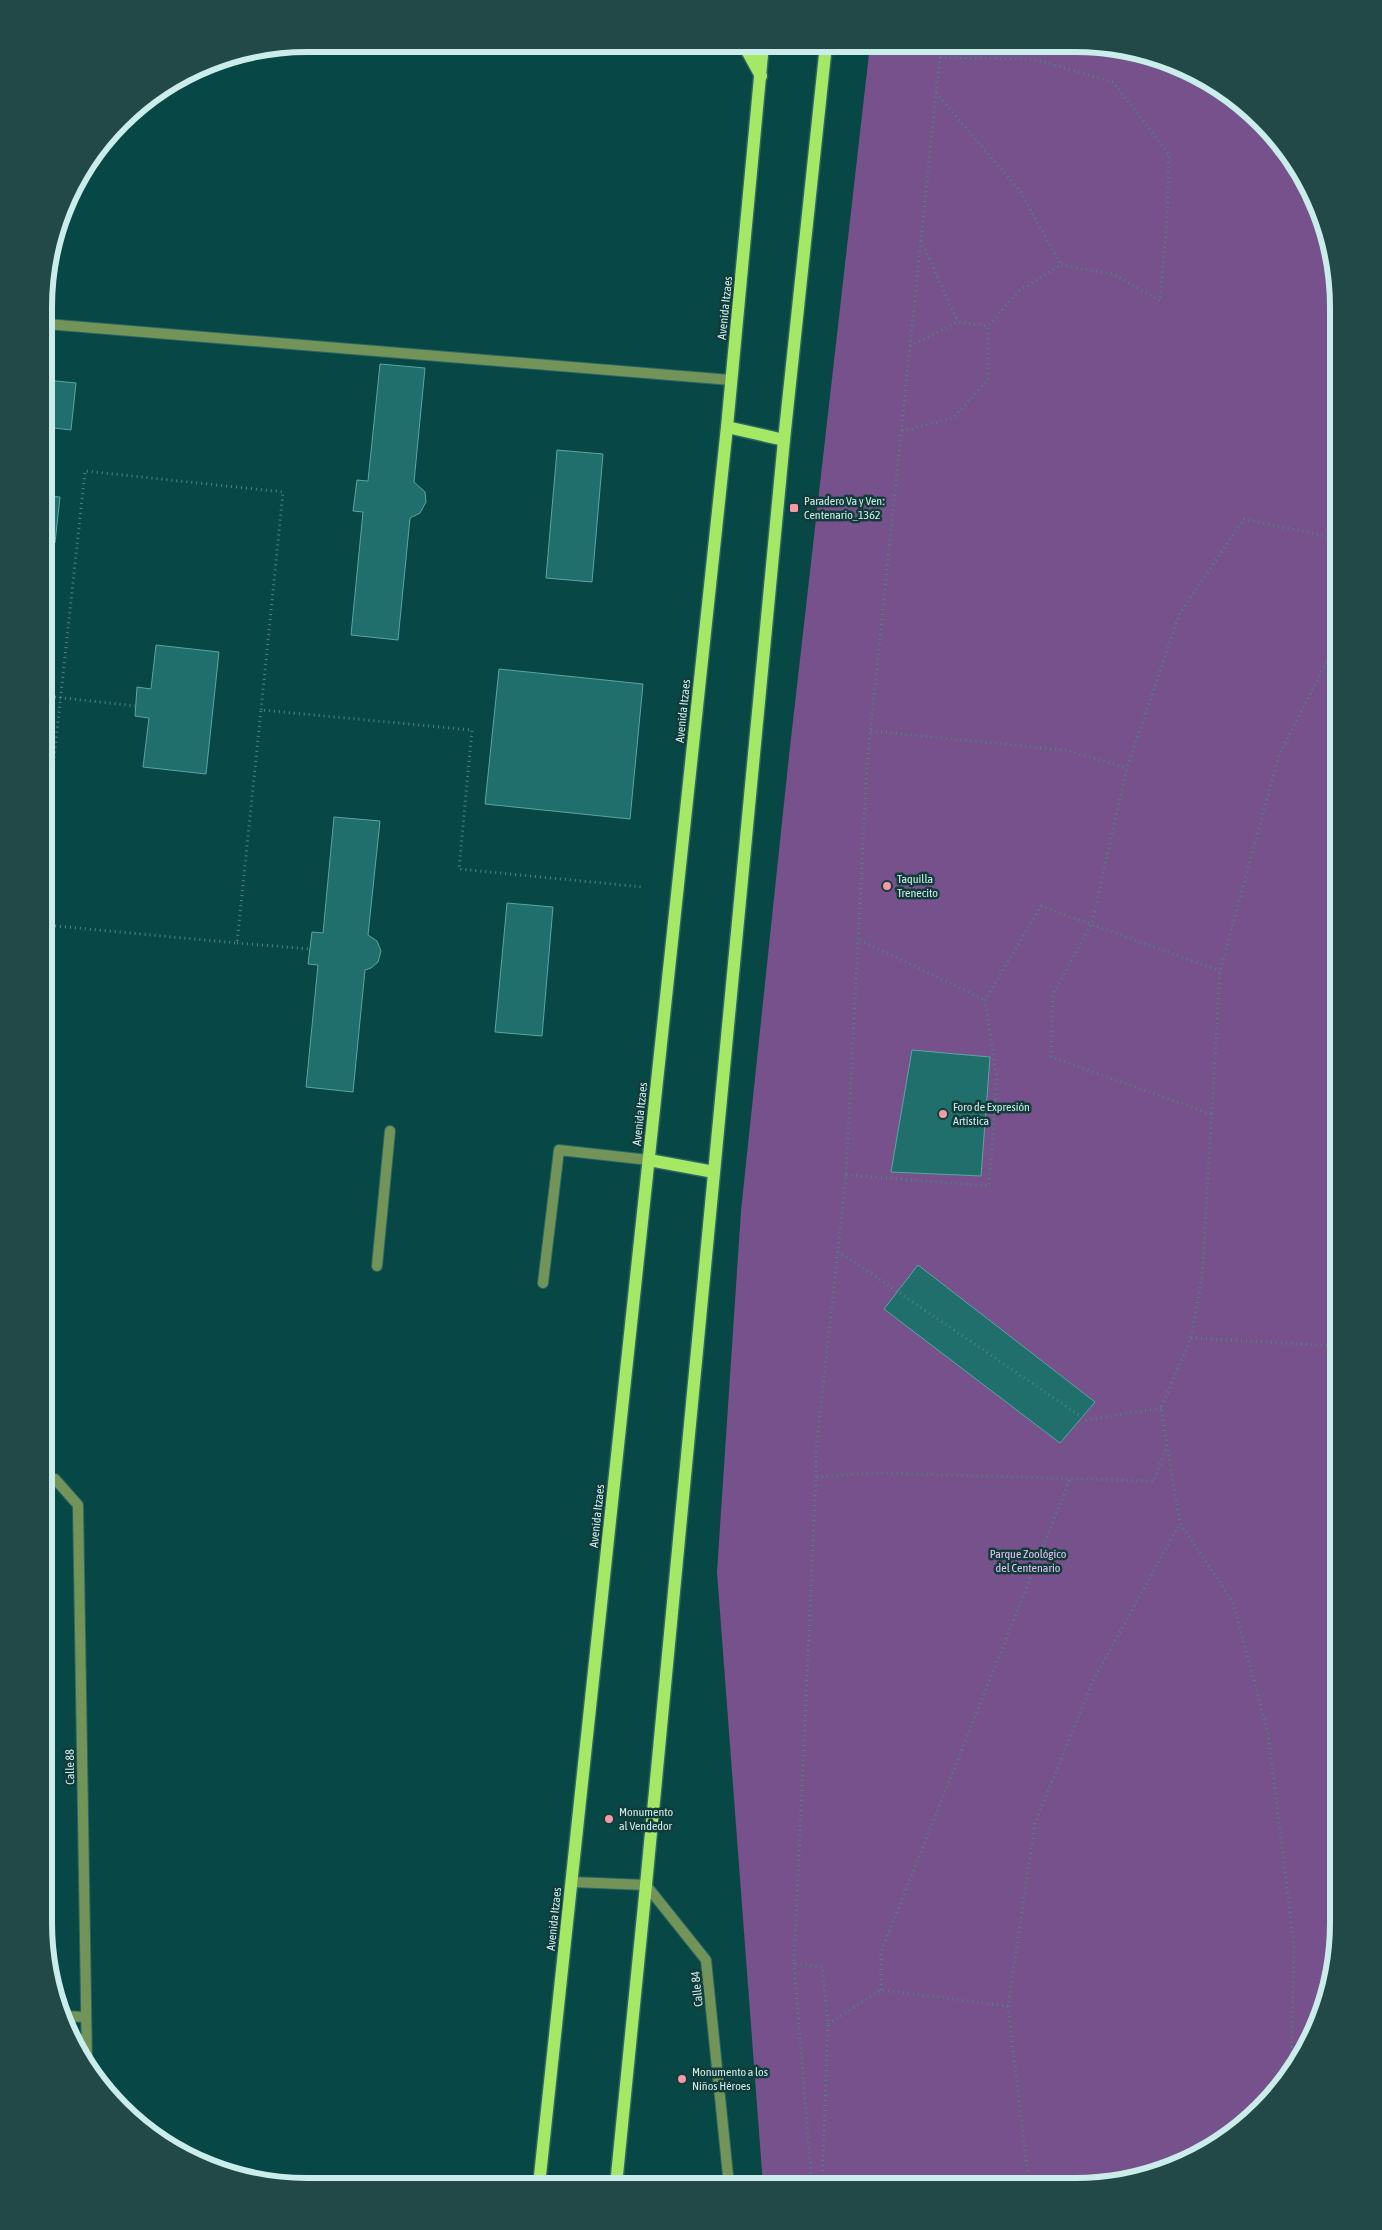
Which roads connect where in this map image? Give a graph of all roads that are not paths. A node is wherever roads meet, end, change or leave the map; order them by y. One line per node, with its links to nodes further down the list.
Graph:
1 (748, 52): 4 (main road)
2 (763, 52): 4 (main road, Avenida Itzaes)
3 (825, 52): 8 (main road)
4 (761, 76): 6 (main road, Avenida Itzaes)
5 (53, 325): 6 (street)
6 (732, 380): 7 (main road, Avenida Itzaes)
7 (727, 426): 8 (main road); 10 (main road, Avenida Itzaes)
8 (784, 440): 11 (main road)
9 (390, 1131): 12 (street)
10 (649, 1160): 11 (main road); 13 (street); 15 (main road, Avenida Itzaes)
11 (714, 1172): 16 (main road)
12 (377, 1266)
13 (543, 1283)
14 (53, 1482): 18 (street, Calle 88)
15 (572, 1882): 16 (street); 20 (main road, Avenida Itzaes)
16 (646, 1885): 21 (main road); 22 (street, Calle 84)
17 (71, 2016): 18 (street)
18 (86, 2017): 19 (street, Calle 88)
19 (87, 2051)
20 (540, 2178)
21 (617, 2178)
22 (729, 2178)

